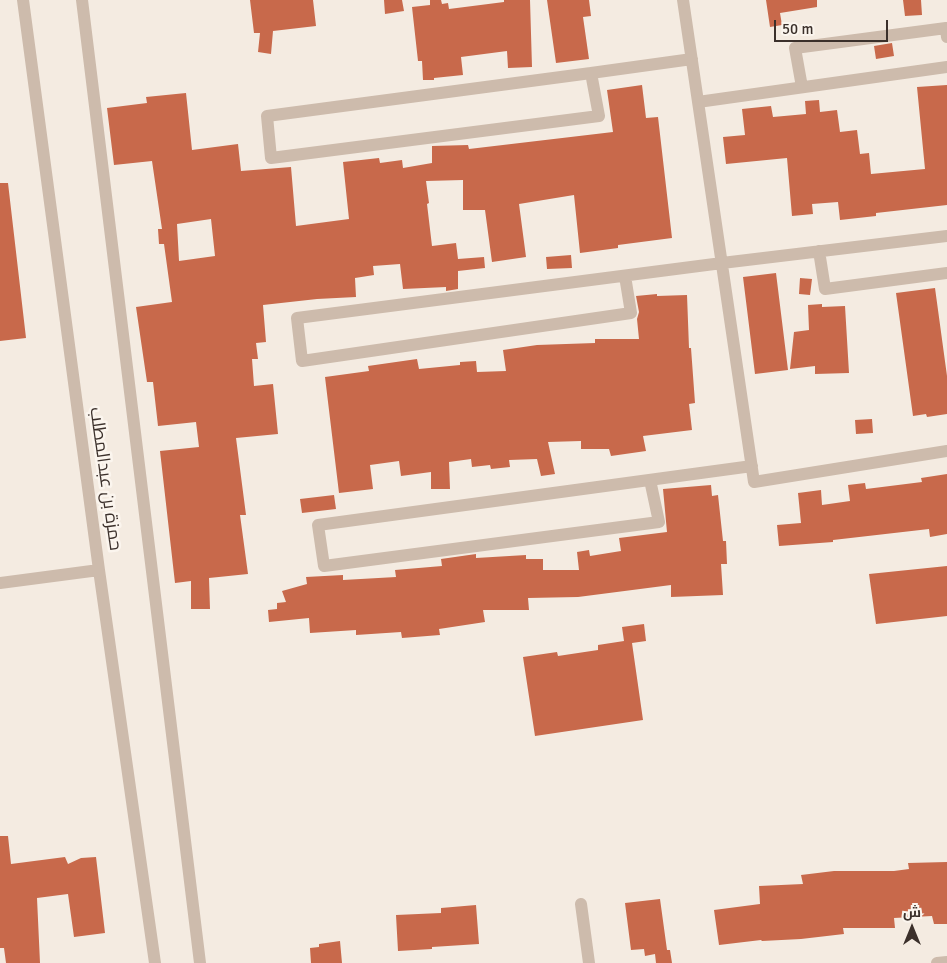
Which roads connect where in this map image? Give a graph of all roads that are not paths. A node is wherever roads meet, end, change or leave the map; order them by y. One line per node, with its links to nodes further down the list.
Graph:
1 (23, 0): 18 (street, حمزة بن عبدالمطلب)
2 (82, 0): 23 (street, حمزة بن عبدالمطلب)
3 (683, 0): 5 (street)
4 (947, 38): 8 (street)
5 (692, 59): 7 (street); 9 (street)
6 (947, 67): 8 (street)
7 (591, 73): 7 (street)
8 (802, 87): 9 (street)
9 (698, 102): 12 (street)
10 (947, 236): 11 (street)
11 (820, 251): 12 (street); 13 (street)
12 (722, 263): 14 (street); 16 (street)
13 (947, 273)
14 (625, 276): 14 (street)
15 (947, 451): 16 (street)
16 (752, 466): 17 (street)
17 (650, 480): 17 (street)
18 (99, 570): 19 (street); 22 (street, حمزة بن عبدالمطلب)
19 (0, 583)
20 (581, 904): 24 (street)
21 (947, 962): 25 (street)
22 (155, 963)
23 (200, 963)
24 (589, 963)
25 (937, 963)

